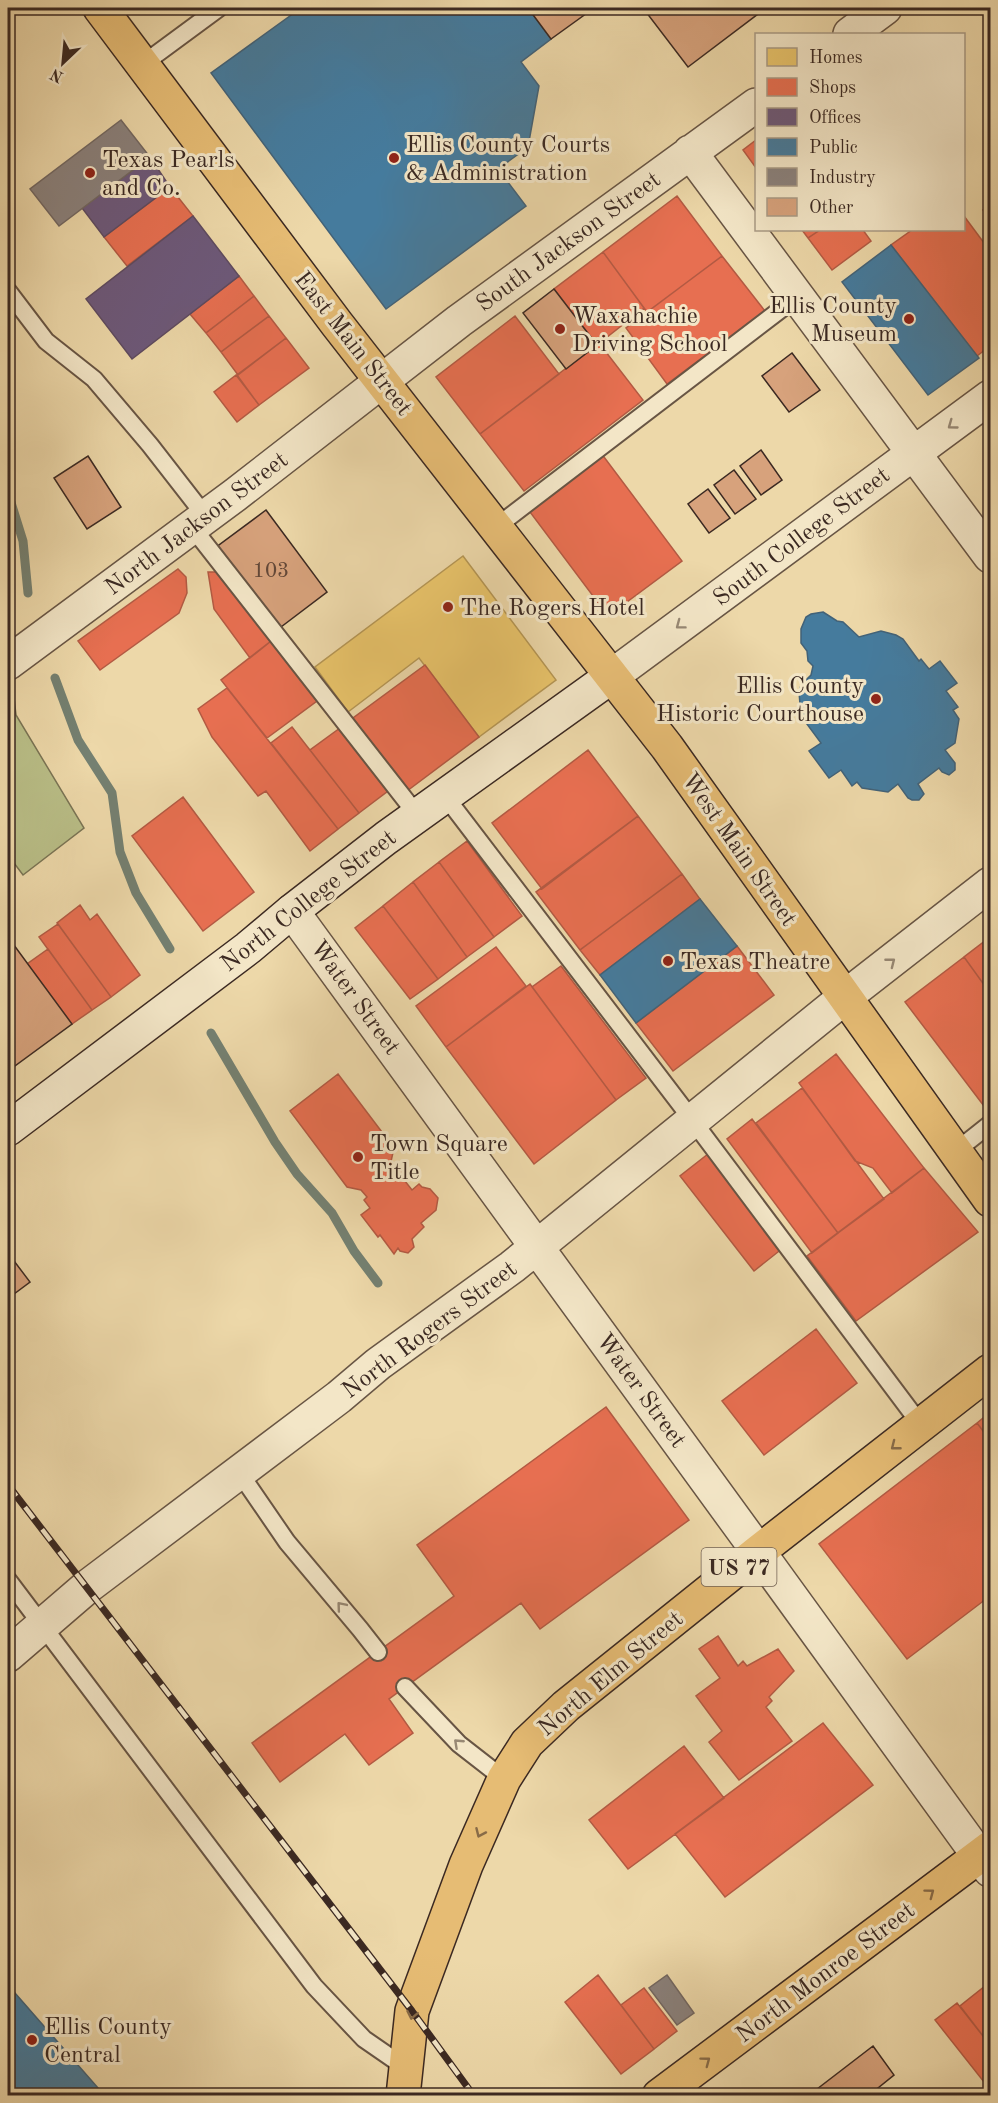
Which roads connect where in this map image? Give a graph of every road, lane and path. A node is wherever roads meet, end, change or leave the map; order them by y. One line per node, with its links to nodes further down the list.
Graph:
1 (100, 8): 5 (main road, East Main Street)
2 (219, 8): 5 (lane)
3 (885, 8): 4 (street)
4 (851, 33)
5 (143, 64): 10 (main road, East Main Street)
6 (755, 106): 7 (street, South Jackson Street)
7 (690, 152): 9 (street); 10 (street, South Jackson Street)
8 (8, 291): 13 (lane)
9 (797, 297): 12 (street); 14 (lane)
10 (382, 380): 13 (street, North Jackson Street); 14 (main road, East Main Street)
11 (990, 397): 12 (street, South College Street, one-way to 12)
12 (913, 453): 15 (street); 17 (street, South College Street, one-way to 17)
13 (199, 522): 16 (street, North Jackson Street); 19 (lane)
14 (496, 527): 17 (main road, East Main Street)
15 (990, 556)
16 (8, 663)
17 (612, 676): 18 (street, North College Street); 22 (main road, West Main Street)
18 (445, 796): 19 (street, North College Street); 23 (lane)
19 (418, 816): 21 (street, North College Street)
20 (990, 884): 22 (street, North Rogers Street, one-way to 20)
21 (292, 910): 25 (street, North College Street); 28 (street, Water Street)
22 (845, 998): 23 (street, North Rogers Street); 26 (main road, West Main Street)
23 (693, 1121): 28 (street, North Rogers Street); 30 (lane)
24 (990, 1124): 26 (lane)
25 (8, 1129)
26 (956, 1151): 27 (main road, West Main Street)
27 (990, 1200)
28 (536, 1247): 31 (street, North Rogers Street); 32 (street, Water Street)
29 (990, 1371): 30 (main road, North Elm Street / US 77)
30 (921, 1425): 32 (main road, North Elm Street / US 77, one-way to 32)
31 (239, 1472): 34 (street, North Rogers Street); 35 (lane, one-way to 31)
32 (758, 1552): 38 (main road, North Elm Street / US 77); 39 (street, Water Street)
33 (8, 1580): 34 (lane)
34 (42, 1625): 36 (street, North Rogers Street); 40 (lane)
35 (378, 1652)
36 (8, 1655)
37 (405, 1687): 38 (lane, one-way to 37)
38 (504, 1779): 40 (main road, North Elm Street / US 77, one-way to 40)
39 (987, 1858): 41 (main road, North Monroe Street, one-way to 39)
40 (404, 2082)
41 (659, 2096)

